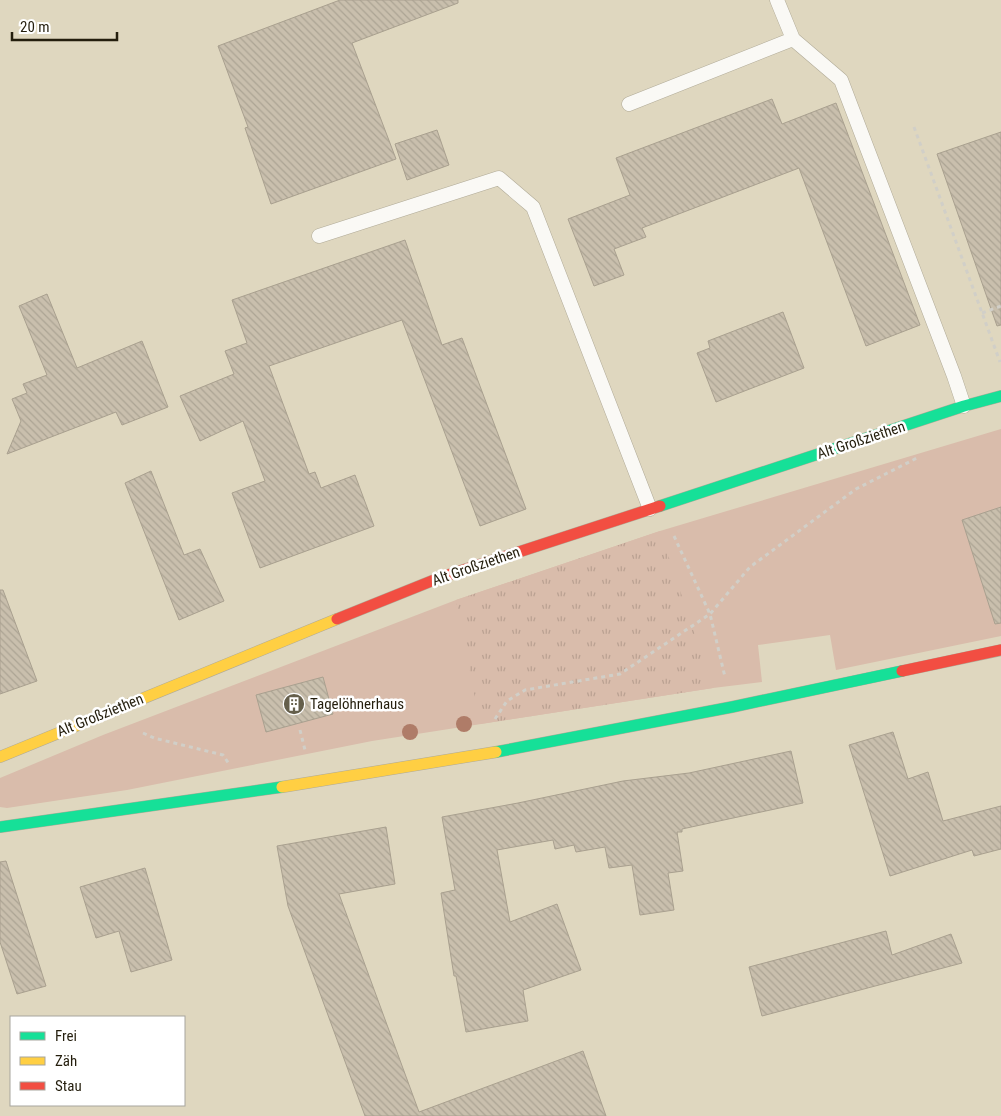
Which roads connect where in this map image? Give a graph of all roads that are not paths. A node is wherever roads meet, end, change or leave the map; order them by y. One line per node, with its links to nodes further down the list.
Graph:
1 (777, 0): 2 (lane)
2 (792, 39): 3 (lane); 6 (lane)
3 (629, 104)
4 (319, 236): 7 (lane)
5 (1001, 396): 6 (street, Alt Großziethen)
6 (964, 406): 7 (street, Alt Großziethen)
7 (655, 507): 9 (street, Alt Großziethen)
8 (1001, 650): 10 (street)
9 (0, 757)
10 (0, 827)

